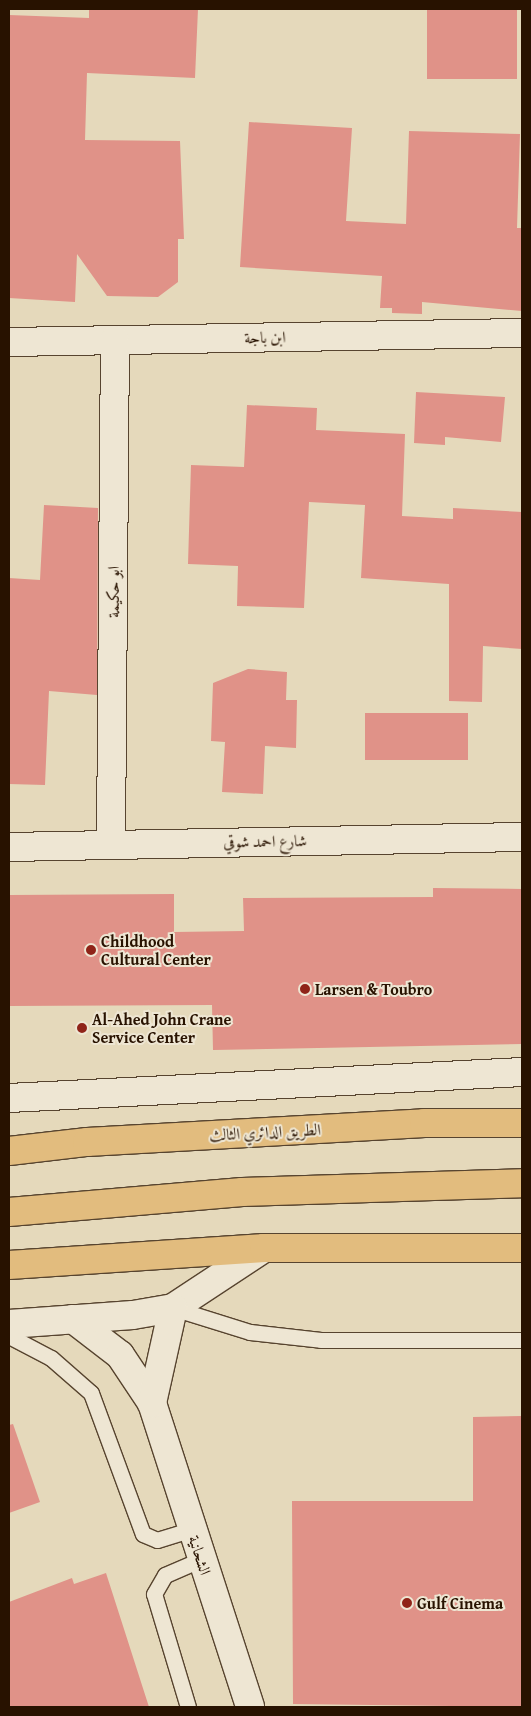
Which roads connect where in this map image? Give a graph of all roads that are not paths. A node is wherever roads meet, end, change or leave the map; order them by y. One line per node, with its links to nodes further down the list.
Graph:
1 (522, 333): 2 (street, ابن باجة)
2 (115, 340): 3 (street, ابن باجة); 5 (street, ابو حكيمة)
3 (9, 342)
4 (522, 836): 5 (street, شارع احمد شوقي)
5 (111, 844): 6 (street, شارع احمد شوقي)
6 (9, 847)
7 (522, 1072): 8 (street)
8 (9, 1098)
9 (522, 1123): 10 (highway, الطريق الدائري الثالث)
10 (9, 1151)
11 (522, 1183): 12 (highway)
12 (9, 1212)
13 (264, 1248): 14 (highway); 15 (highway); 16 (street)
14 (522, 1248)
15 (9, 1265)
16 (173, 1308): 17 (street); 20 (lane); 21 (street)
17 (73, 1319): 18 (street); 21 (street, الشحانية)
18 (9, 1324)
19 (9, 1336): 22 (lane)
20 (522, 1340)
21 (152, 1403): 22 (street, الشحانية)
22 (192, 1529): 23 (street, الشحانية)
23 (202, 1559): 24 (lane); 25 (street, الشحانية)
24 (188, 1707)
25 (250, 1707)

